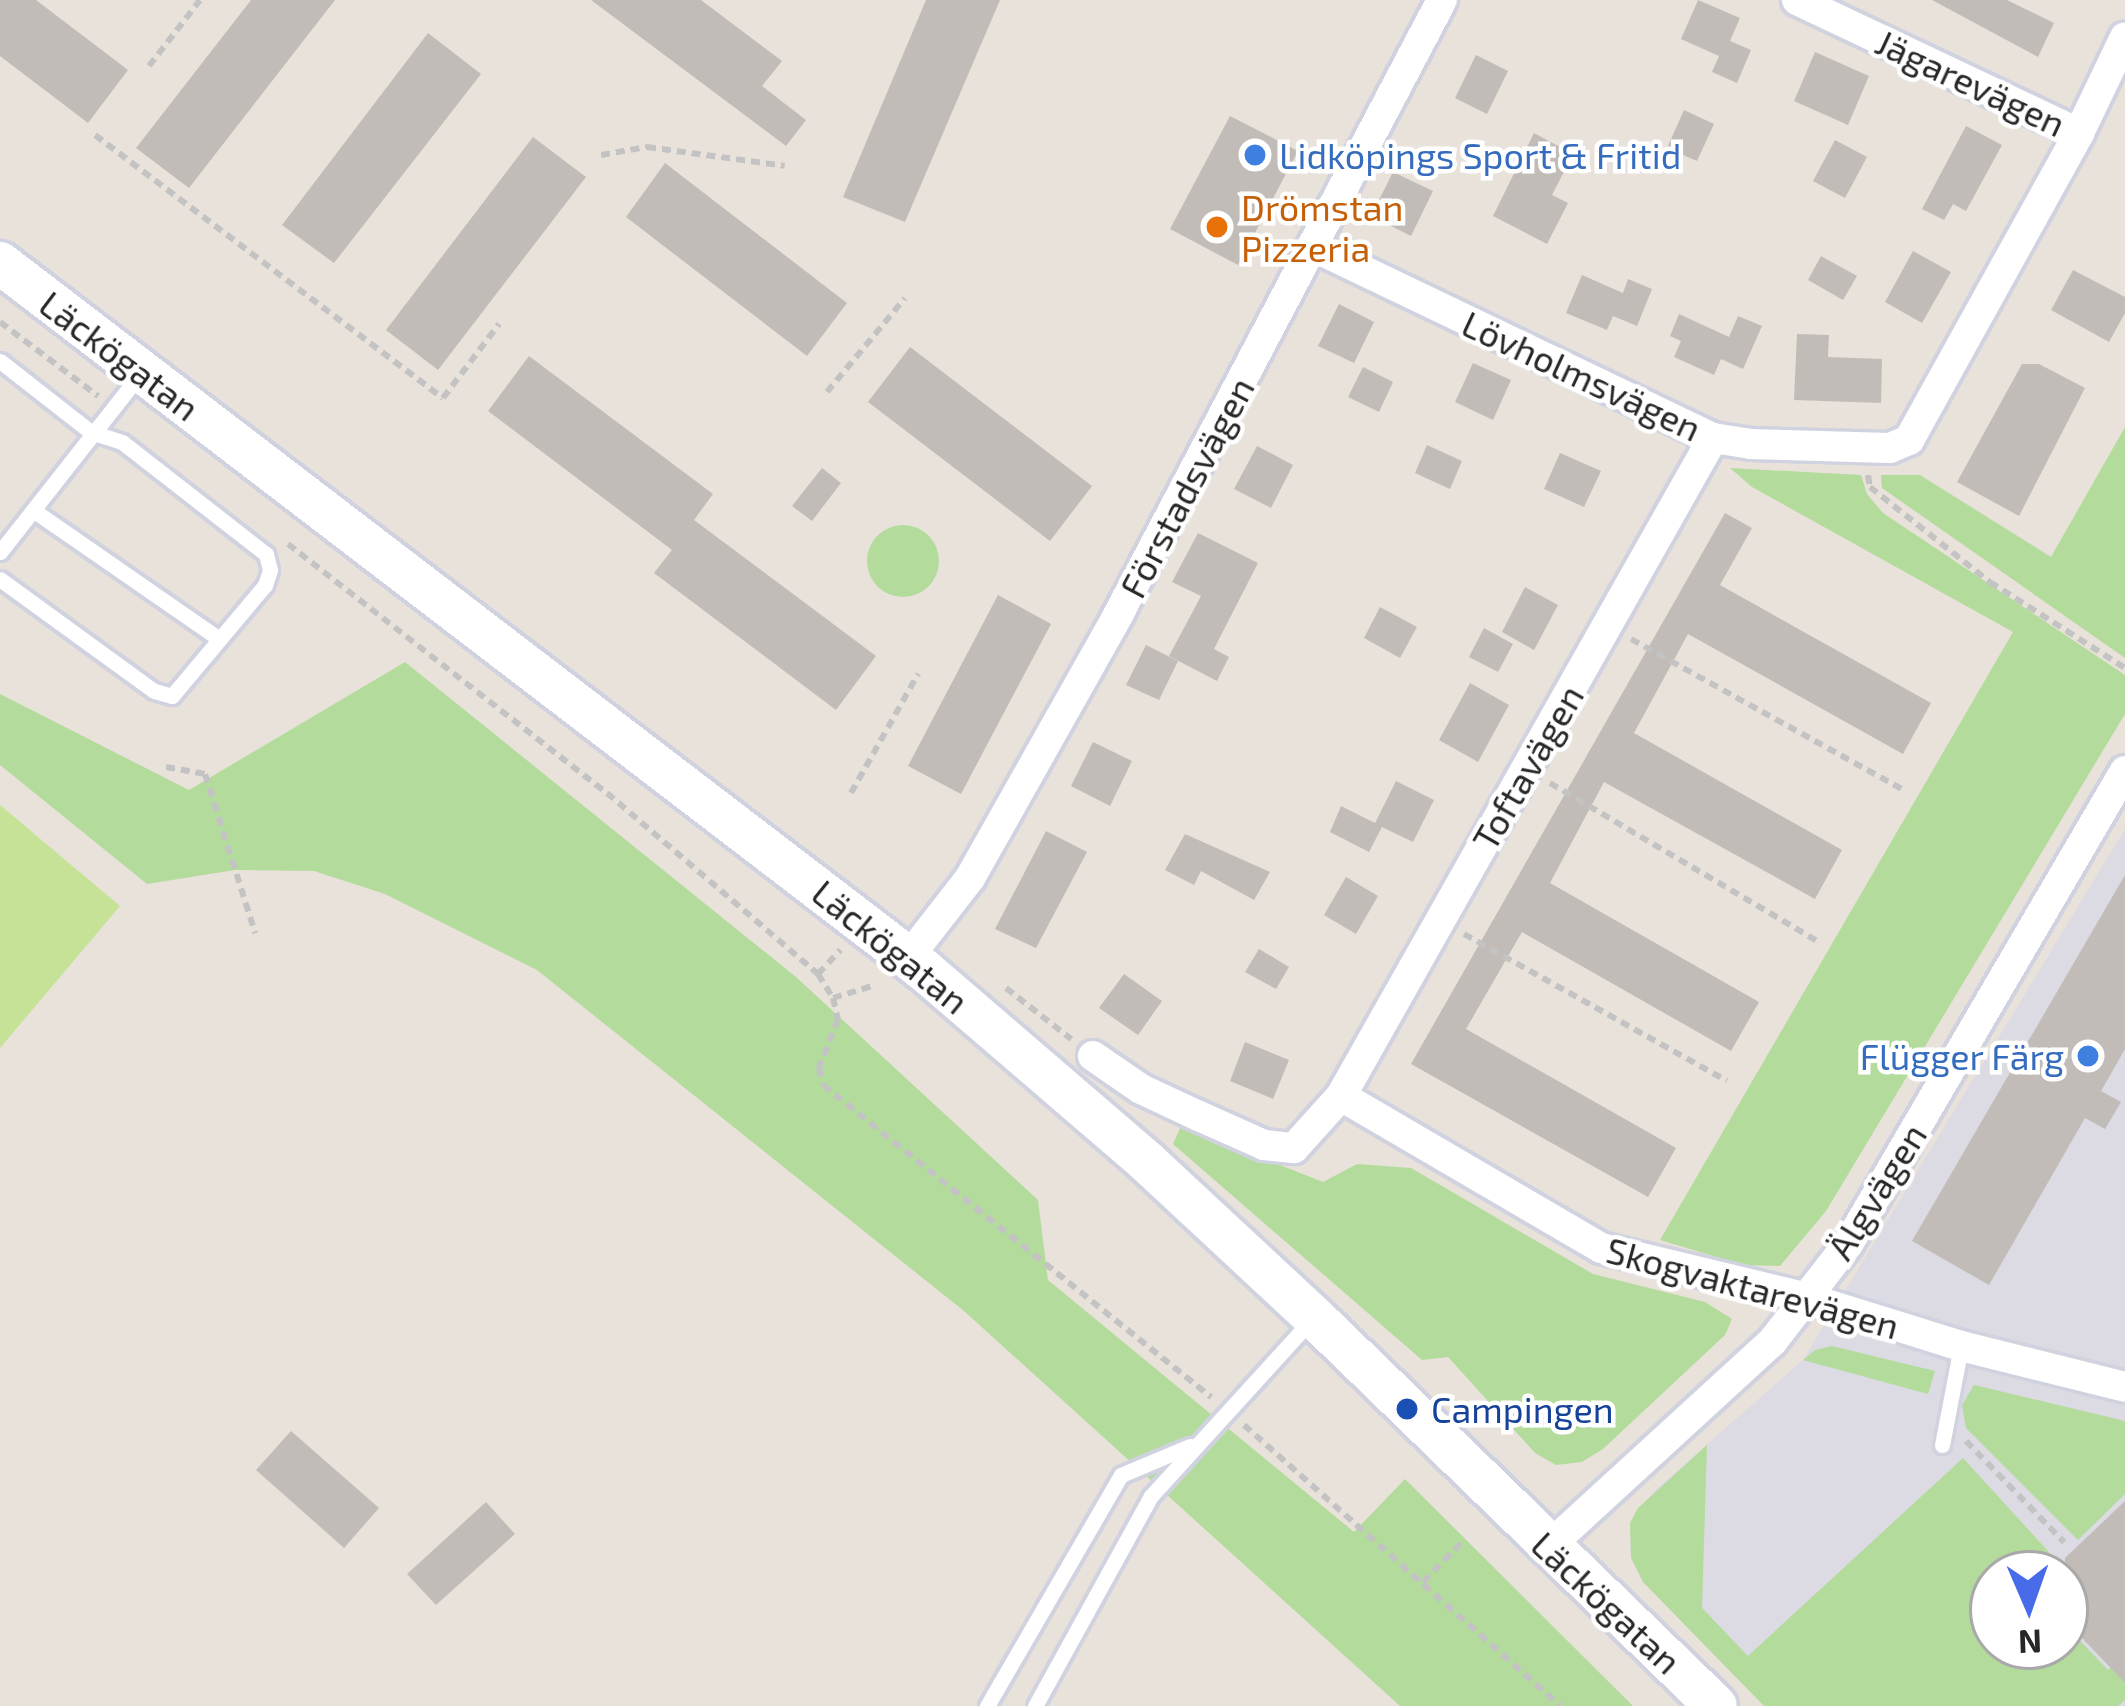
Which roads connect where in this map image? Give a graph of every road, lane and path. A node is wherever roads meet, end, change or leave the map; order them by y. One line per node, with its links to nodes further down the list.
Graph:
1 (200, 0): 5 (path)
2 (1442, 0): 10 (street, Förstadsvägen)
3 (1797, 0): 6 (street, Jägarevägen)
4 (2125, 37): 6 (street, Lövholmsvägen)
5 (149, 66)
6 (2079, 133): 21 (street, Lövholmsvägen)
7 (95, 135): 14 (path)
8 (602, 155): 9 (path)
9 (785, 166)
10 (1314, 247): 20 (street, Lövholmsvägen); 38 (street, Förstadsvägen)
11 (0, 263): 16 (main road, Läckögatan)
12 (905, 298): 17 (path)
13 (0, 322): 18 (path)
14 (499, 324)
15 (3, 370): 19 (lane)
16 (142, 372): 18 (lane); 38 (main road, Läckögatan)
17 (827, 392)
18 (113, 408): 19 (lane)
19 (91, 432): 22 (lane); 27 (lane)
20 (1713, 438): 21 (street, Lövholmsvägen); 26 (street, Toftavägen)
21 (1862, 448): 28 (path)
22 (33, 510): 24 (lane); 27 (lane)
23 (275, 533): 40 (path)
24 (0, 552)
25 (0, 579): 27 (lane)
26 (1607, 625): 31 (street, Toftavägen); 33 (path)
27 (218, 638)
28 (2125, 668)
29 (918, 674): 34 (path)
30 (166, 767): 36 (path)
31 (1526, 769): 35 (street, Toftavägen); 37 (path)
32 (2125, 771): 44 (street, Älgvägen)
33 (1905, 791)
34 (850, 794)
35 (1440, 920): 42 (path); 43 (street, Toftavägen)
36 (255, 933)
37 (1816, 940)
38 (907, 959): 45 (main road, Läckögatan)
39 (872, 986): 40 (path)
40 (833, 998): 48 (path)
41 (1093, 1056): 43 (street)
42 (1727, 1082)
43 (1341, 1096): 44 (street, Skogvaktarevägen)
44 (1807, 1298): 46 (street, Skogvaktarevägen); 54 (street, Älgvägen)
45 (1314, 1317): 48 (lane); 54 (main road, Läckögatan)
46 (1961, 1346): 47 (street, Skogvaktarevägen); 49 (lane)
47 (2125, 1387)
48 (1229, 1411): 50 (lane); 55 (path)
49 (1946, 1421): 51 (lane); 53 (path)
50 (1193, 1445): 56 (lane); 57 (lane)
51 (1942, 1445)
52 (1465, 1539): 55 (path)
53 (2064, 1542)
54 (1547, 1548): 59 (main road, Läckögatan)
55 (1423, 1582): 58 (path)
56 (987, 1706)
57 (1035, 1706)
58 (1560, 1706)
59 (1716, 1706)

